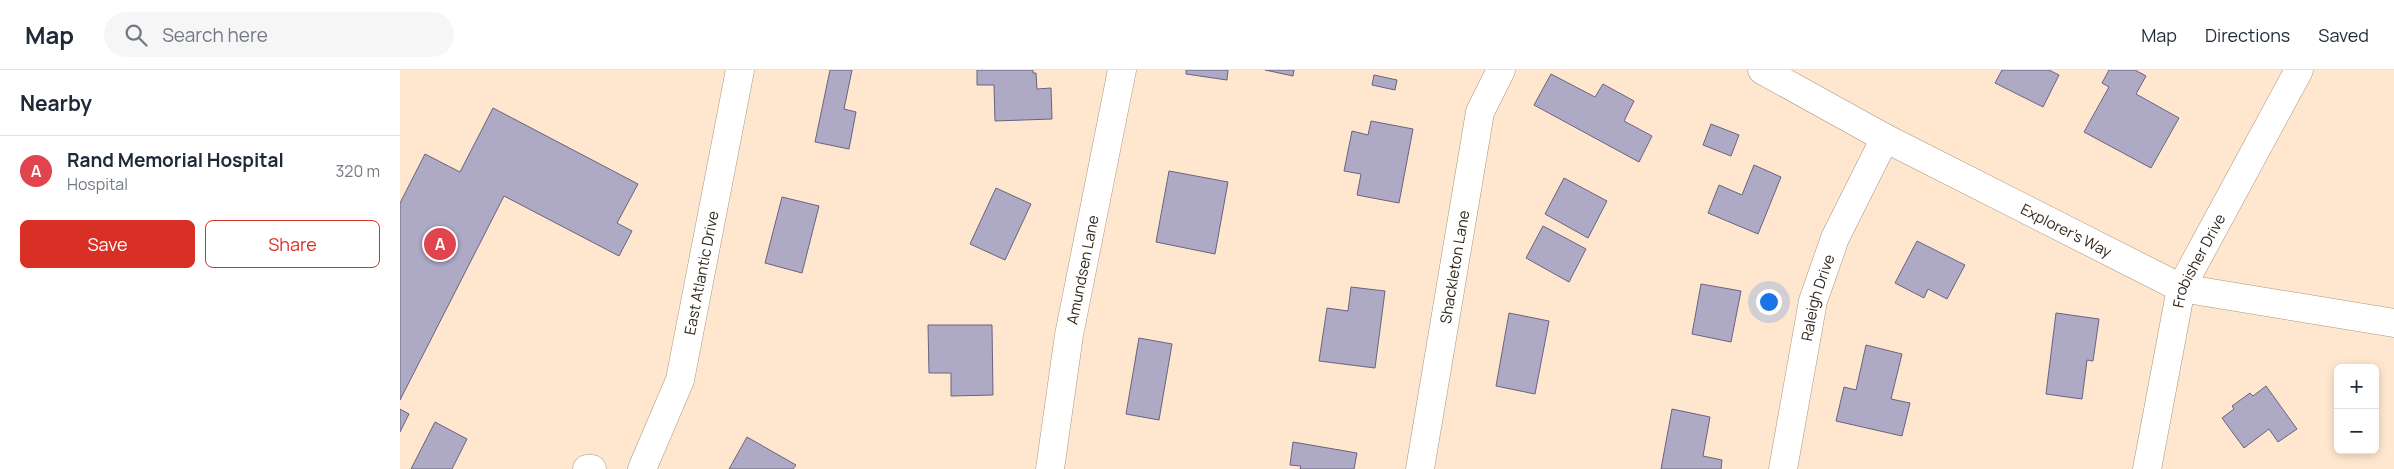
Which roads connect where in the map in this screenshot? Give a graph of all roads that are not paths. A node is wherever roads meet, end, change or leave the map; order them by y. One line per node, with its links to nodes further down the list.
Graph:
1 (740, 70): 11 (street, East Atlantic Drive)
2 (1122, 70): 12 (street, Amundsen Lane)
3 (1501, 70): 13 (street, Shackleton Lane)
4 (1762, 70): 6 (street, Explorer's Way)
5 (2299, 70): 7 (street, Frobisher Drive)
6 (1885, 138): 7 (street, Explorer's Way); 14 (street, Raleigh Drive)
7 (2181, 288): 8 (street, Explorer's Way); 15 (street, Frobisher Drive)
8 (2394, 323)
9 (587, 469): 10 (street)
10 (592, 469)
11 (642, 469)
12 (1050, 469)
13 (1420, 469)
14 (1783, 469)
15 (2147, 469)

